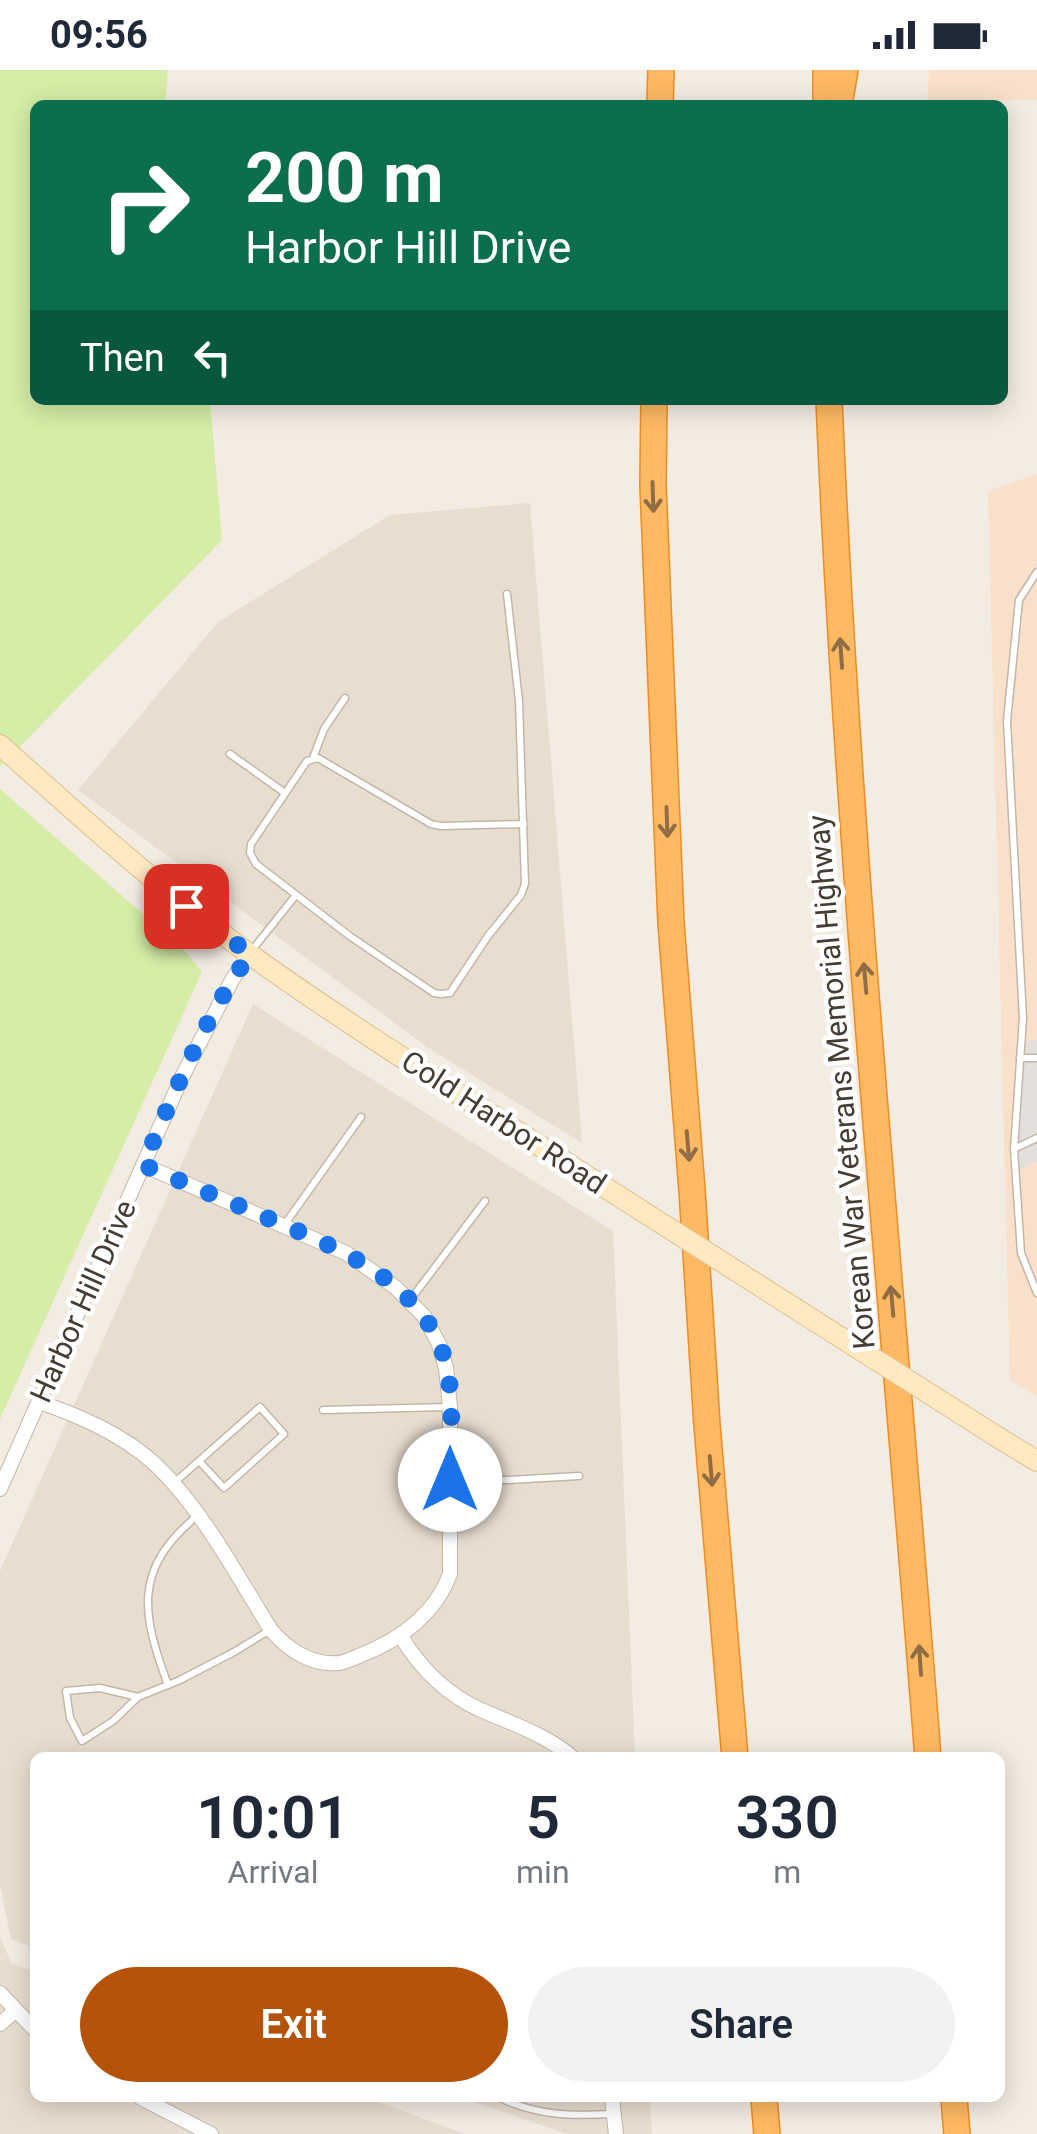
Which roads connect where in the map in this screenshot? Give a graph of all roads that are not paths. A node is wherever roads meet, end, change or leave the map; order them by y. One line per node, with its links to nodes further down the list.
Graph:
1 (661, 70): 4 (highway)
2 (826, 70): 5 (highway)
3 (845, 70): 6 (highway)
4 (660, 100)
5 (826, 100)
6 (840, 100)
7 (654, 405): 44 (highway, one-way to 44)
8 (829, 405): 45 (highway, Korean War Veterans Memorial Highway, one-way to 8)
9 (1037, 572): 19 (lane)
10 (506, 594): 16 (lane)
11 (344, 698): 14 (lane)
12 (0, 746): 18 (main road, Cold Harbor Road)
13 (230, 754): 15 (lane)
14 (312, 758): 15 (lane); 16 (lane)
15 (286, 793): 17 (lane)
16 (524, 824): 17 (lane)
17 (296, 895): 18 (lane)
18 (250, 954): 24 (street, Harbor Hill Drive); 33 (main road, Cold Harbor Road, bridge)
19 (1020, 1058): 20 (lane); 23 (lane)
20 (1037, 1058)
21 (361, 1117): 26 (lane)
22 (1037, 1138): 23 (lane)
23 (1014, 1149): 27 (lane)
24 (143, 1165): 26 (street); 29 (street, Harbor Hill Drive)
25 (485, 1201): 28 (lane)
26 (284, 1225): 28 (street)
27 (1037, 1293)
28 (410, 1300): 30 (street)
29 (38, 1402): 36 (street); 37 (street, Harbor Hill Drive)
30 (450, 1407): 31 (lane); 35 (street)
31 (323, 1410)
32 (199, 1461): 32 (lane); 36 (lane)
33 (1037, 1461)
34 (579, 1476): 35 (lane)
35 (450, 1480): 40 (street)
36 (173, 1484): 38 (street)
37 (0, 1488)
38 (198, 1515): 39 (street); 41 (lane)
39 (272, 1630): 40 (street); 41 (lane)
40 (400, 1635): 43 (street)
41 (168, 1685): 42 (lane)
42 (138, 1697): 42 (lane)
43 (565, 1752)
44 (735, 1752)
45 (928, 1752)
46 (0, 1993): 47 (street)
47 (15, 2011): 48 (street); 49 (street)
48 (0, 2024)
49 (30, 2025)
50 (149, 2102): 56 (street)
51 (509, 2102): 55 (lane)
52 (612, 2102): 55 (street)
53 (764, 2102): 58 (highway)
54 (954, 2102): 59 (highway)
55 (614, 2114): 57 (street)
56 (211, 2134)
57 (616, 2134)
58 (767, 2134)
59 (956, 2134)

